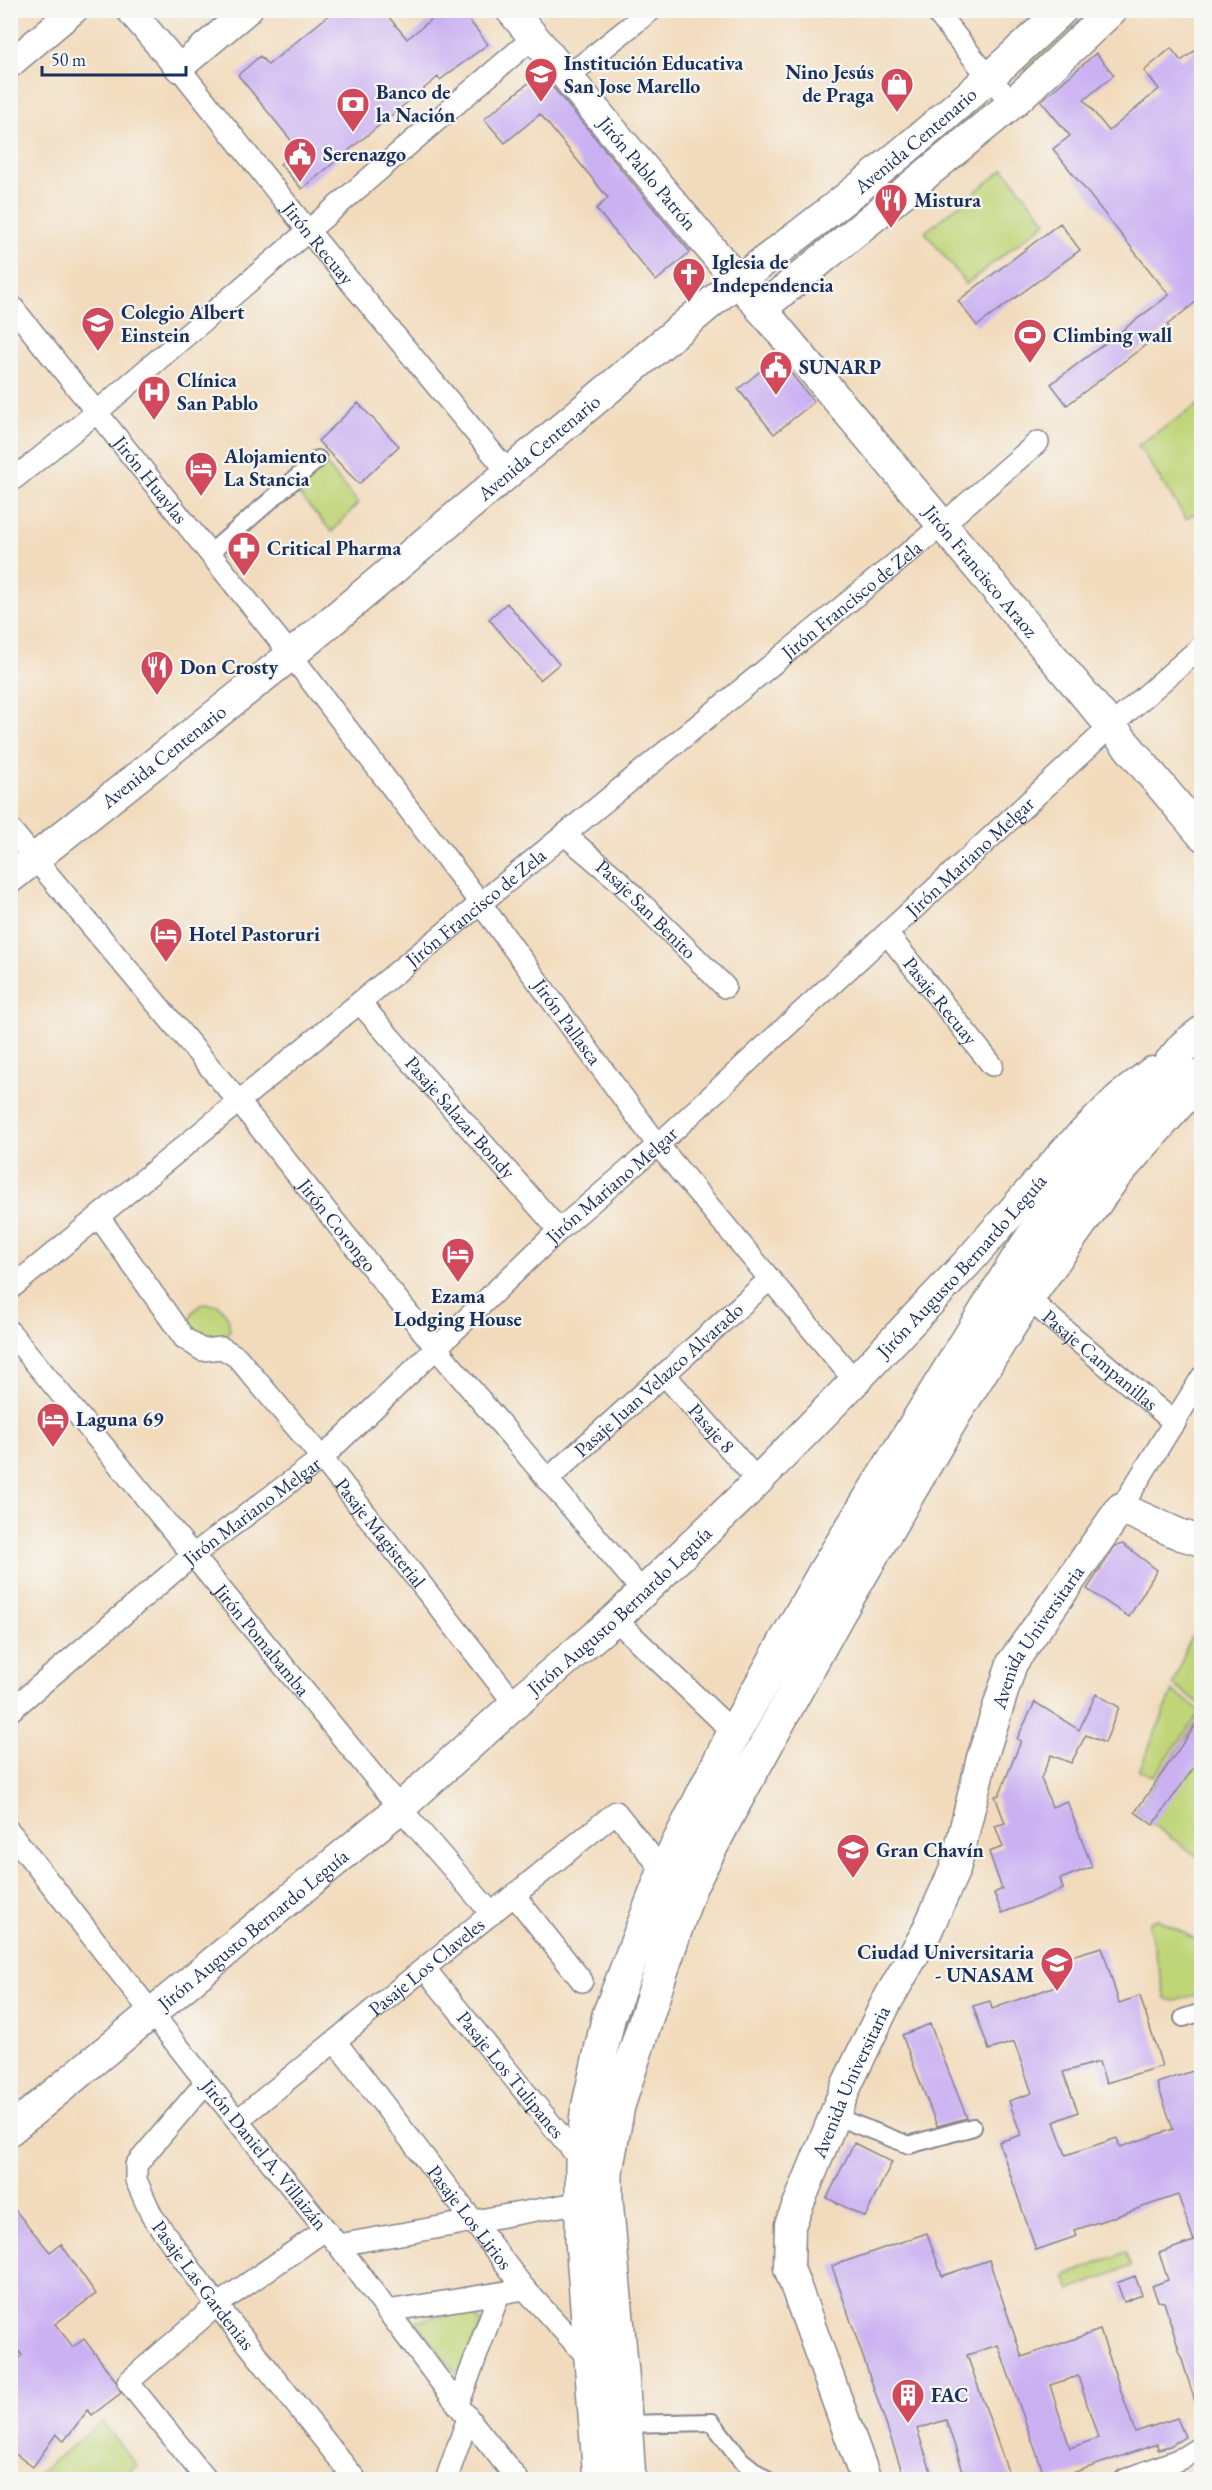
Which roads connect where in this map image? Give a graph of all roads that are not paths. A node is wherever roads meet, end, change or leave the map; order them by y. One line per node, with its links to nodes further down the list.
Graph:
1 (74, 10): 10 (street)
2 (130, 10): 11 (street, Jirón Recuay)
3 (248, 10): 11 (street)
4 (511, 10): 9 (main road, Jirón Pablo Patrón)
5 (651, 10): 12 (street)
6 (935, 10): 13 (street)
7 (1062, 10): 13 (main road, Avenida Centenario)
8 (1112, 10): 14 (main road, Avenida Centenario)
9 (534, 38): 12 (main road, Jirón Pablo Patrón); 15 (street)
10 (10, 64)
11 (179, 68): 15 (street, Jirón Recuay)
12 (567, 76): 16 (main road, Jirón Pablo Patrón)
13 (990, 79): 14 (street); 16 (main road, Avenida Centenario)
14 (1013, 103): 18 (main road, Avenida Centenario)
15 (309, 232): 19 (street); 22 (street, Jirón Recuay)
16 (737, 281): 18 (main road, Jirón Pablo Patrón); 22 (main road, Avenida Centenario)
17 (10, 304): 19 (street, Jirón Huaylas)
18 (761, 309): 24 (main road, Jirón Francisco Araoz)
19 (97, 412): 23 (street); 25 (street, Jirón Huaylas)
20 (1038, 442): 24 (street, Jirón Francisco de Zela)
21 (318, 459): 25 (street)
22 (509, 473): 27 (main road, Avenida Centenario)
23 (10, 482)
24 (942, 526): 28 (main road, Jirón Francisco Araoz); 30 (street, Jirón Francisco de Zela)
25 (210, 553): 27 (street, Jirón Huaylas)
26 (1202, 646): 28 (street, Jirón Mariano Melgar)
27 (291, 655): 32 (main road, Avenida Centenario); 34 (street, Jirón Pallasca)
28 (1110, 727): 31 (main road, Jirón Francisco Araoz); 35 (street, Jirón Mariano Melgar)
29 (10, 829): 32 (street, Jirón Corongo)
30 (565, 835): 34 (street, Jirón Francisco de Zela); 36 (street, Pasaje San Benito)
31 (1202, 835)
32 (34, 859): 33 (main road, Avenida Centenario); 41 (street, Jirón Corongo)
33 (10, 878)
34 (481, 904): 37 (street, Jirón Francisco de Zela); 42 (street, Jirón Pallasca)
35 (888, 935): 39 (street, Pasaje Recuay); 42 (street, Jirón Mariano Melgar)
36 (724, 987)
37 (360, 1003): 41 (street, Jirón Francisco de Zela); 44 (street, Pasaje Salazar Bondy)
38 (1193, 1039): 47 (main road); 52 (main road, Jirón Augusto Bernardo Leguía)
39 (992, 1065)
40 (1202, 1076): 47 (main road)
41 (239, 1102): 43 (street, Jirón Francisco de Zela); 49 (street, Jirón Corongo)
42 (658, 1145): 44 (street, Jirón Mariano Melgar); 45 (street, Jirón Pallasca)
43 (99, 1217): 46 (street, Jirón Francisco de Zela); 54 (street, Pasaje Magisterial)
44 (559, 1230): 49 (street, Jirón Mariano Melgar)
45 (770, 1279): 50 (street, Pasaje Juan Velazco Alvarado); 52 (street, Jirón Pallasca)
46 (10, 1289)
47 (1014, 1293): 53 (street, Pasaje Campanillas); 64 (main road); 81 (main road)
48 (10, 1332): 59 (street, Jirón Pomabamba)
49 (437, 1348): 54 (street, Jirón Mariano Melgar); 55 (street, Jirón Corongo)
50 (664, 1374): 55 (street, Pasaje Juan Velazco Alvarado); 56 (street, Pasaje 8)
51 (1202, 1377): 53 (street)
52 (855, 1381): 56 (main road, Jirón Augusto Bernardo Leguía)
53 (1175, 1423): 57 (street)
54 (322, 1458): 59 (street, Jirón Mariano Melgar); 62 (street, Pasaje Magisterial)
55 (547, 1480): 60 (street, Jirón Corongo)
56 (758, 1481): 60 (main road, Jirón Augusto Bernardo Leguía)
57 (1121, 1508): 58 (main road); 77 (main road, Avenida Universitaria)
58 (1199, 1538)
59 (193, 1555): 63 (street, Jirón Mariano Melgar); 65 (street, Jirón Pomabamba)
60 (643, 1592): 61 (main road, Jirón Augusto Bernardo Leguía)
61 (615, 1618): 62 (main road, Jirón Augusto Bernardo Leguía); 64 (street)
62 (515, 1704): 65 (main road, Jirón Augusto Bernardo Leguía)
63 (10, 1711)
64 (734, 1733): 67 (main road)
65 (400, 1808): 69 (street, Jirón Pomabamba); 73 (main road, Jirón Augusto Bernardo Leguía)
66 (10, 1832): 73 (street, Jirón Daniel A. Villaizán)
67 (664, 1872): 68 (street, Pasaje Los Claveles); 81 (main road)
68 (515, 1896): 69 (street, Pasaje Los Claveles); 71 (street)
69 (492, 1914): 70 (street, Pasaje Los Claveles)
70 (425, 1969): 75 (street, Pasaje Los Claveles); 81 (street, Pasaje Los Tulipanes)
71 (582, 1981)
72 (1202, 2012): 74 (street)
73 (153, 2013): 76 (street, Jirón Daniel A. Villaizán); 80 (main road, Jirón Augusto Bernardo Leguía)
74 (1183, 2018)
75 (335, 2041): 78 (street, Pasaje Los Claveles); 82 (street, Pasaje Los Lirios)
76 (206, 2082): 78 (street, Jirón Daniel A. Villaizán); 86 (street, Pasaje Las Gardenias)
77 (834, 2116): 79 (street); 100 (main road, Avenida Universitaria)
78 (238, 2120): 83 (street, Jirón Daniel A. Villaizán)
79 (973, 2127)
80 (10, 2130)
81 (594, 2183): 82 (street); 88 (main road); 89 (main road)
82 (471, 2220): 83 (street); 84 (street, Pasaje Los Lirios)
83 (331, 2237): 86 (street); 87 (street, Jirón Daniel A. Villaizán)
84 (525, 2289): 85 (street); 88 (street, Pasaje Los Lirios)
85 (499, 2294): 87 (street); 90 (street)
86 (217, 2305): 93 (street); 94 (street, Pasaje Las Gardenias)
87 (387, 2311): 90 (street, Jirón Daniel A. Villaizán)
88 (590, 2362): 89 (street, Pasaje Los Lirios); 97 (main road)
89 (622, 2373): 91 (main road)
90 (463, 2411): 95 (street); 96 (street, Jirón Daniel A. Villaizán)
91 (625, 2424): 98 (main road); 99 (street)
92 (1202, 2446): 101 (street)
93 (207, 2480)
94 (356, 2480)
95 (446, 2480)
96 (518, 2480)
97 (600, 2480)
98 (629, 2480)
99 (766, 2480)
100 (866, 2480)
101 (1125, 2480)

